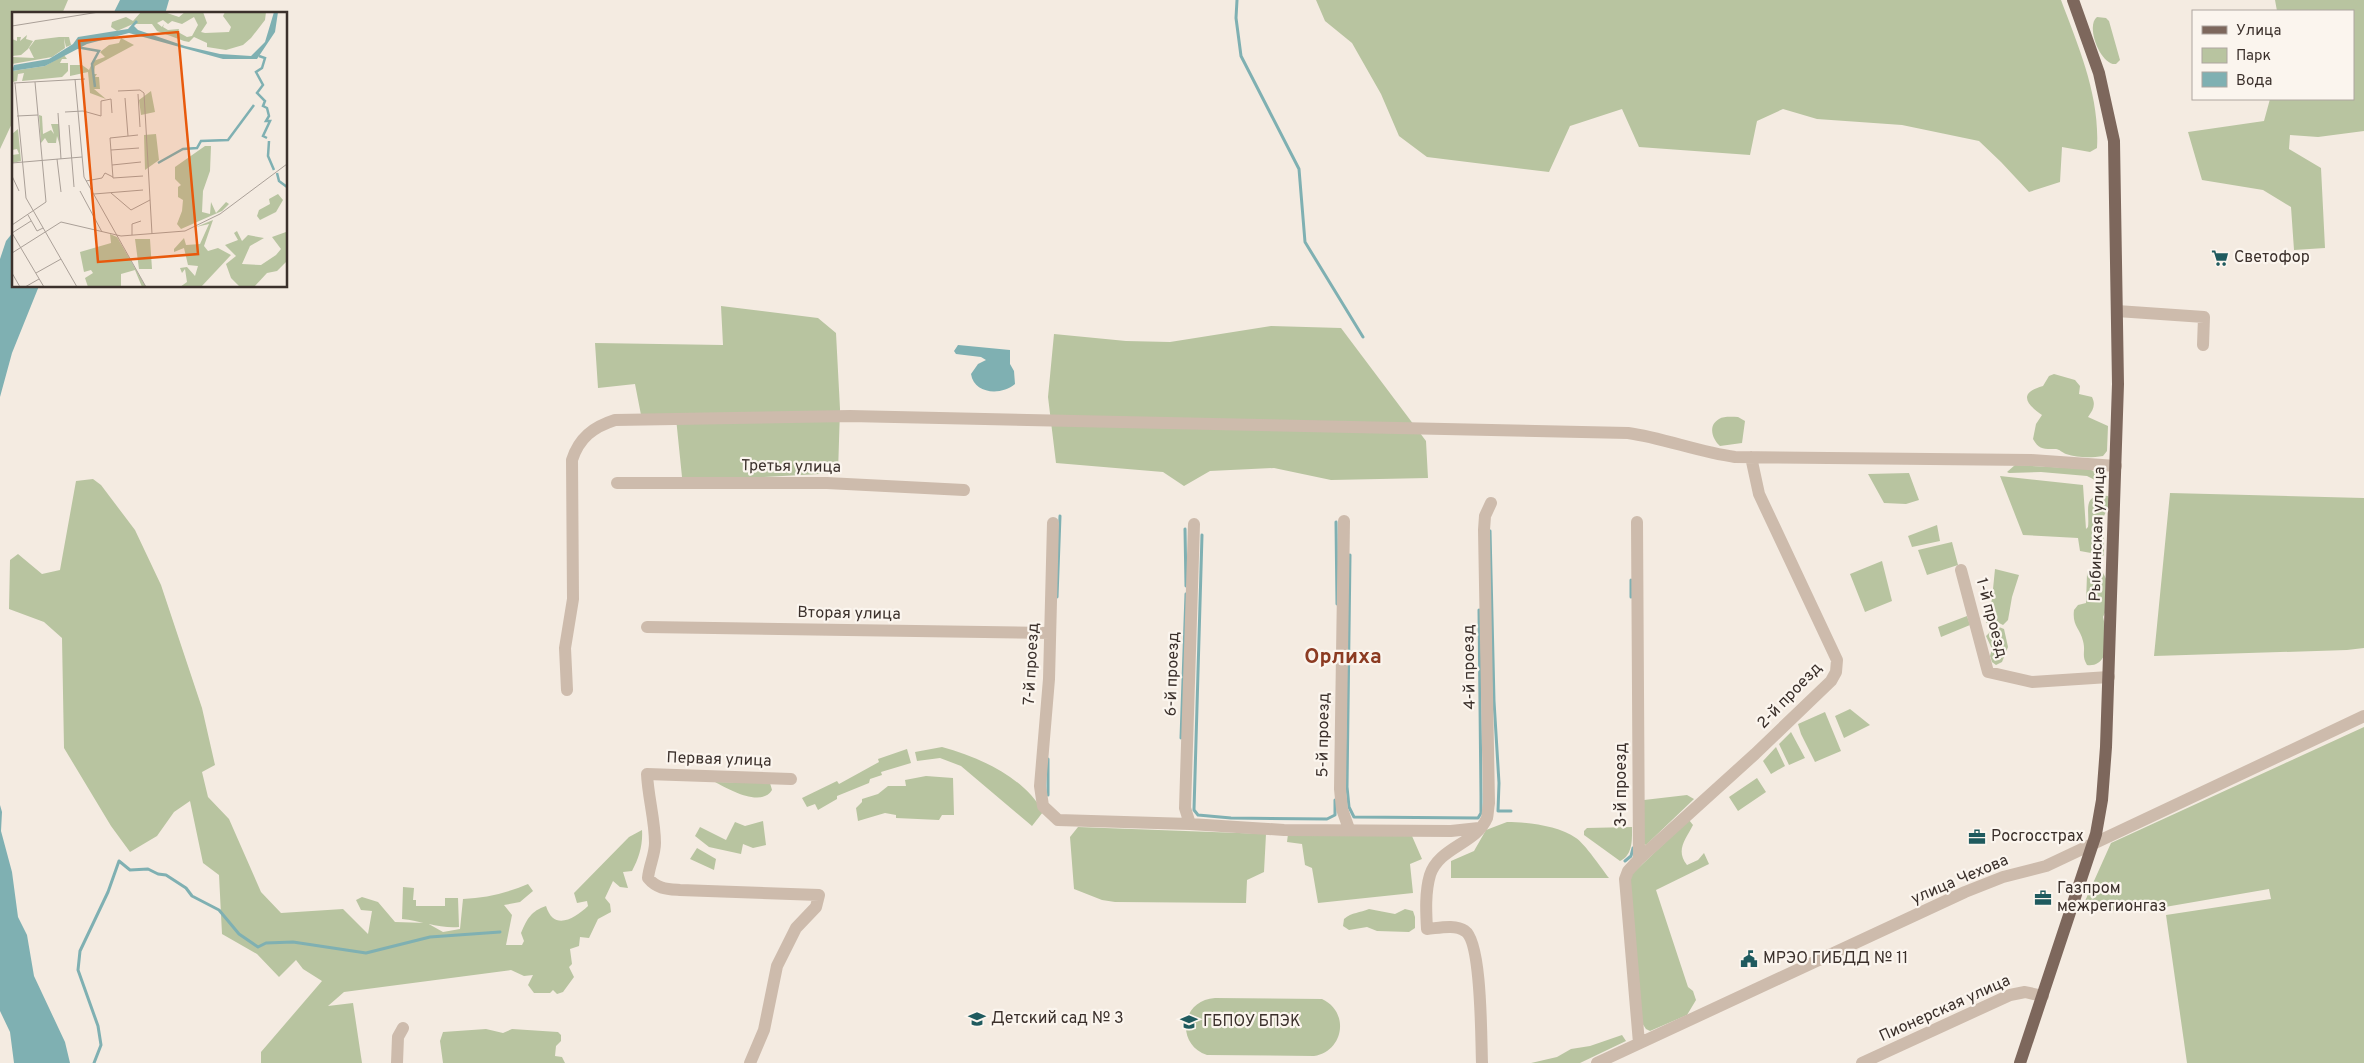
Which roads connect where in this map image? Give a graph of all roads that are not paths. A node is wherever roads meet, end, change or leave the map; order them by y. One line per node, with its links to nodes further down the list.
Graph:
1 (2073, 0): 2 (main road, Рыбинская улица)
2 (2117, 311): 3 (street); 5 (main road, Рыбинская улица)
3 (2203, 345)
4 (1751, 457): 5 (street); 17 (street); 24 (street, 2-й проезд)
5 (2116, 466): 16 (main road, Рыбинская улица)
6 (617, 483): 7 (street, Третья улица)
7 (964, 490)
8 (1491, 503): 21 (street, 4-й проезд)
9 (1344, 521): 22 (street, 5-й проезд)
10 (1637, 522): 24 (street, 3-й проезд)
11 (1054, 523): 15 (street, 7-й проезд)
12 (1194, 524): 20 (street, 6-й проезд)
13 (1961, 570): 16 (street, 1-й проезд)
14 (647, 627): 15 (street, Вторая улица)
15 (1050, 633): 20 (street, 7-й проезд)
16 (2109, 677): 23 (main road, Рыбинская улица)
17 (566, 690)
18 (2364, 716): 23 (street, улица Чехова)
19 (791, 779): 29 (street, Первая улица)
20 (1190, 824): 22 (street)
21 (1479, 828): 22 (street); 30 (street)
22 (1349, 829)
23 (2092, 844): 25 (main road, Рыбинская улица); 27 (street, улица Чехова)
24 (1639, 859): 27 (street)
25 (2043, 996): 32 (street, Пионерская улица); 33 (main road, Рыбинская улица)
26 (403, 1028): 28 (street)
27 (1639, 1043): 31 (street, улица Чехова)
28 (397, 1063)
29 (750, 1063)
30 (1482, 1063)
31 (1597, 1063)
32 (1862, 1063)
33 (2020, 1063)

